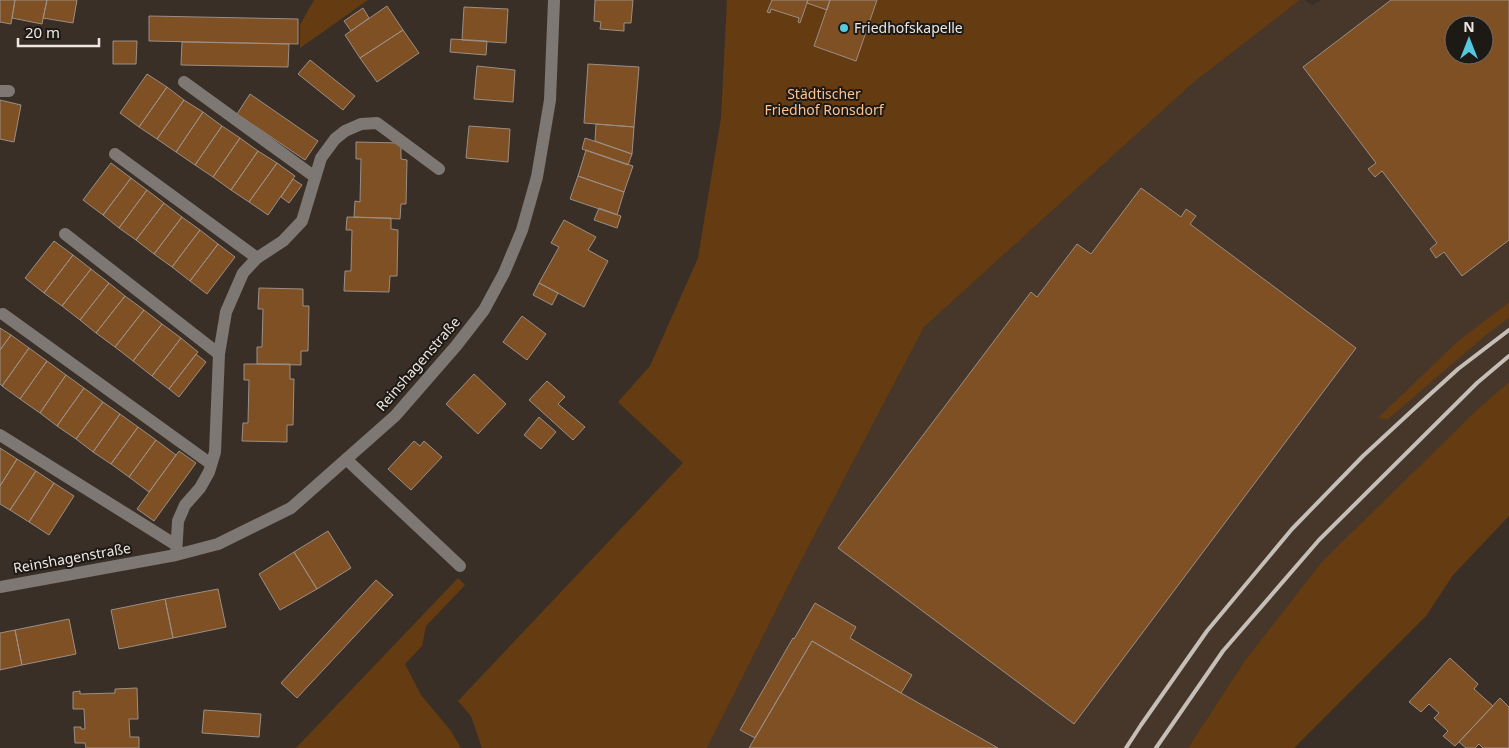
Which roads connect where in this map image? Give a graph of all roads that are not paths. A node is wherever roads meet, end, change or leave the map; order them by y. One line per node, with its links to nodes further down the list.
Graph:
1 (554, 0): 11 (street, Reinshagenstraße)
2 (184, 82): 5 (street)
3 (115, 154): 7 (street)
4 (439, 169): 5 (street)
5 (314, 177): 7 (street)
6 (65, 234): 9 (street)
7 (257, 258): 9 (street)
8 (3, 314): 12 (street)
9 (219, 354): 12 (street)
10 (0, 435): 13 (street)
11 (346, 459): 13 (street, Reinshagenstraße); 14 (street)
12 (211, 464): 13 (street)
13 (176, 550): 15 (street, Reinshagenstraße)
14 (460, 566)
15 (0, 587)

